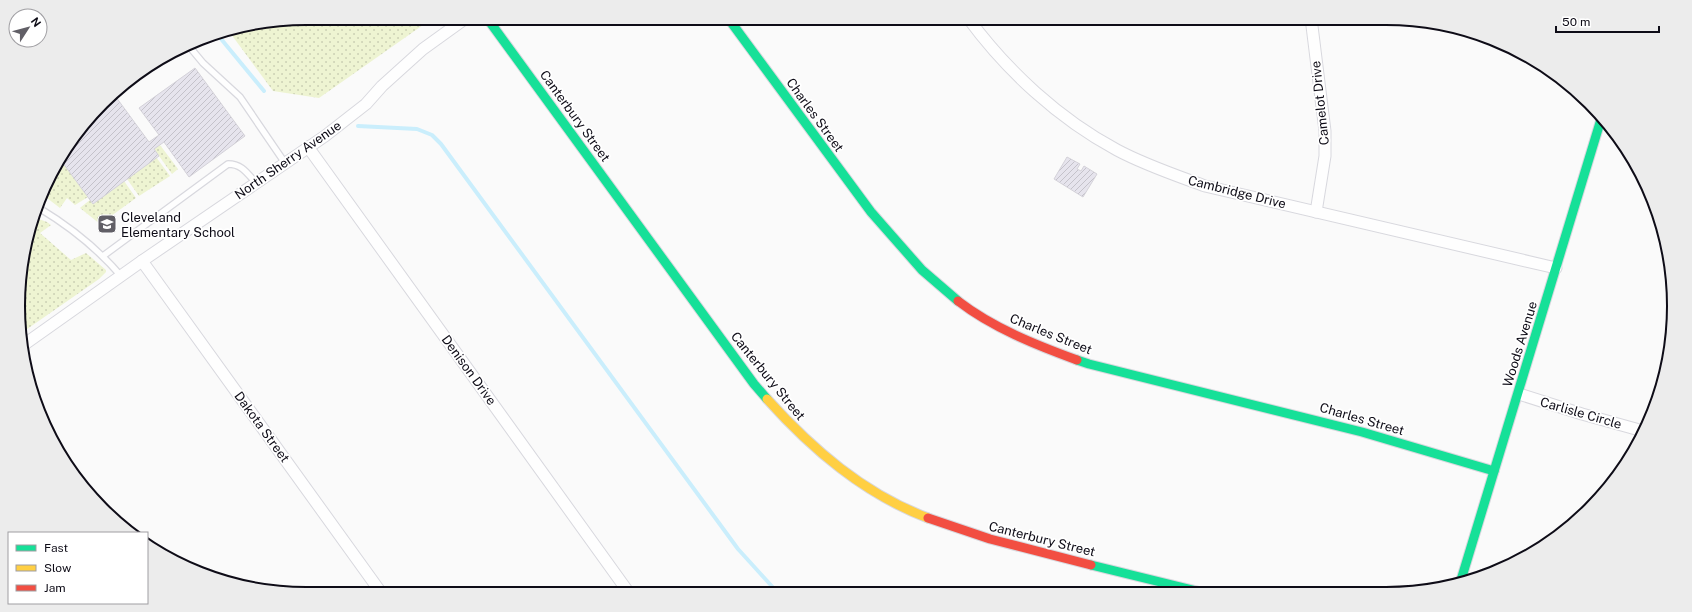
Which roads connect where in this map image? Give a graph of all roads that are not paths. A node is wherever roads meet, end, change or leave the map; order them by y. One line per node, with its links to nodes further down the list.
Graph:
1 (457, 25): 8 (street, North Sherry Avenue)
2 (492, 25): 24 (street, Canterbury Street)
3 (733, 25): 20 (street, Charles Street)
4 (974, 25): 12 (street, Cambridge Drive)
5 (1312, 25): 12 (street, Camelot Drive)
6 (192, 49): 9 (lane)
7 (1600, 124): 15 (street, Woods Avenue)
8 (308, 147): 9 (street, North Sherry Avenue); 23 (street, Denison Drive)
9 (285, 163): 10 (street, North Sherry Avenue)
10 (256, 183): 13 (lane); 14 (street, North Sherry Avenue)
11 (42, 210): 13 (lane)
12 (1316, 212): 15 (street, Cambridge Drive)
13 (103, 256): 16 (lane)
14 (142, 261): 16 (street, North Sherry Avenue); 22 (street, Dakota Street)
15 (1556, 268): 18 (street, Woods Avenue)
16 (121, 276): 17 (street, North Sherry Avenue)
17 (27, 342)
18 (1519, 394): 19 (street, Carlisle Circle); 20 (street, Woods Avenue)
19 (1638, 430)
20 (1494, 471): 21 (street, Woods Avenue)
21 (1463, 576)
22 (377, 587)
23 (625, 587)
24 (1181, 587)

